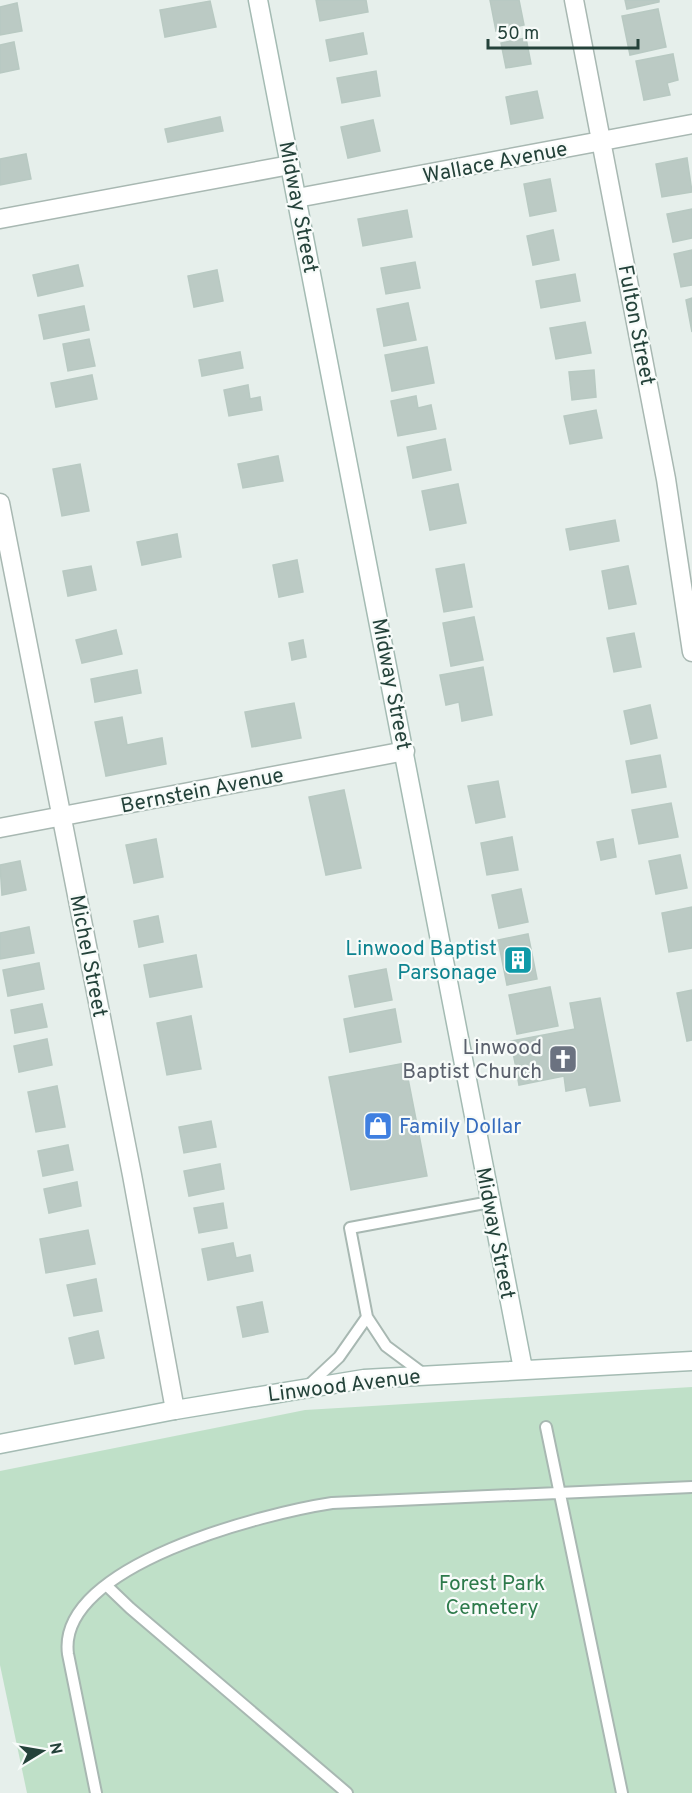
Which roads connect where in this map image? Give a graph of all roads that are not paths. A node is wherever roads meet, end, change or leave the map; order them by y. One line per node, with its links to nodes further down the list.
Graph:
1 (258, 0): 5 (street, Midway Street)
2 (574, 0): 4 (street, Fulton Street)
3 (692, 124): 4 (street, Wallace Avenue)
4 (602, 142): 6 (street, Wallace Avenue); 9 (street, Fulton Street)
5 (290, 165): 6 (street, Midway Street); 7 (street)
6 (297, 198): 10 (street, Midway Street)
7 (0, 219)
8 (0, 503): 11 (street, Michel Street)
9 (692, 652)
10 (405, 751): 11 (street, Bernstein Avenue); 13 (street, Midway Street)
11 (60, 816): 12 (street, Bernstein Avenue); 19 (street, Michel Street)
12 (0, 828)
13 (490, 1202): 14 (lane); 16 (street, Midway Street)
14 (367, 1317): 17 (lane); 18 (lane)
15 (692, 1361): 16 (street, Linwood Avenue)
16 (523, 1369): 17 (street, Linwood Avenue)
17 (425, 1375): 18 (street, Linwood Avenue)
18 (307, 1387): 19 (street, Linwood Avenue)
19 (175, 1410): 21 (street, Linwood Avenue)
20 (546, 1427): 23 (lane)
21 (0, 1444)
22 (692, 1487): 23 (lane)
23 (560, 1494): 24 (lane); 27 (lane)
24 (107, 1586): 25 (lane); 26 (lane)
25 (96, 1793)
26 (347, 1793)
27 (622, 1793)

